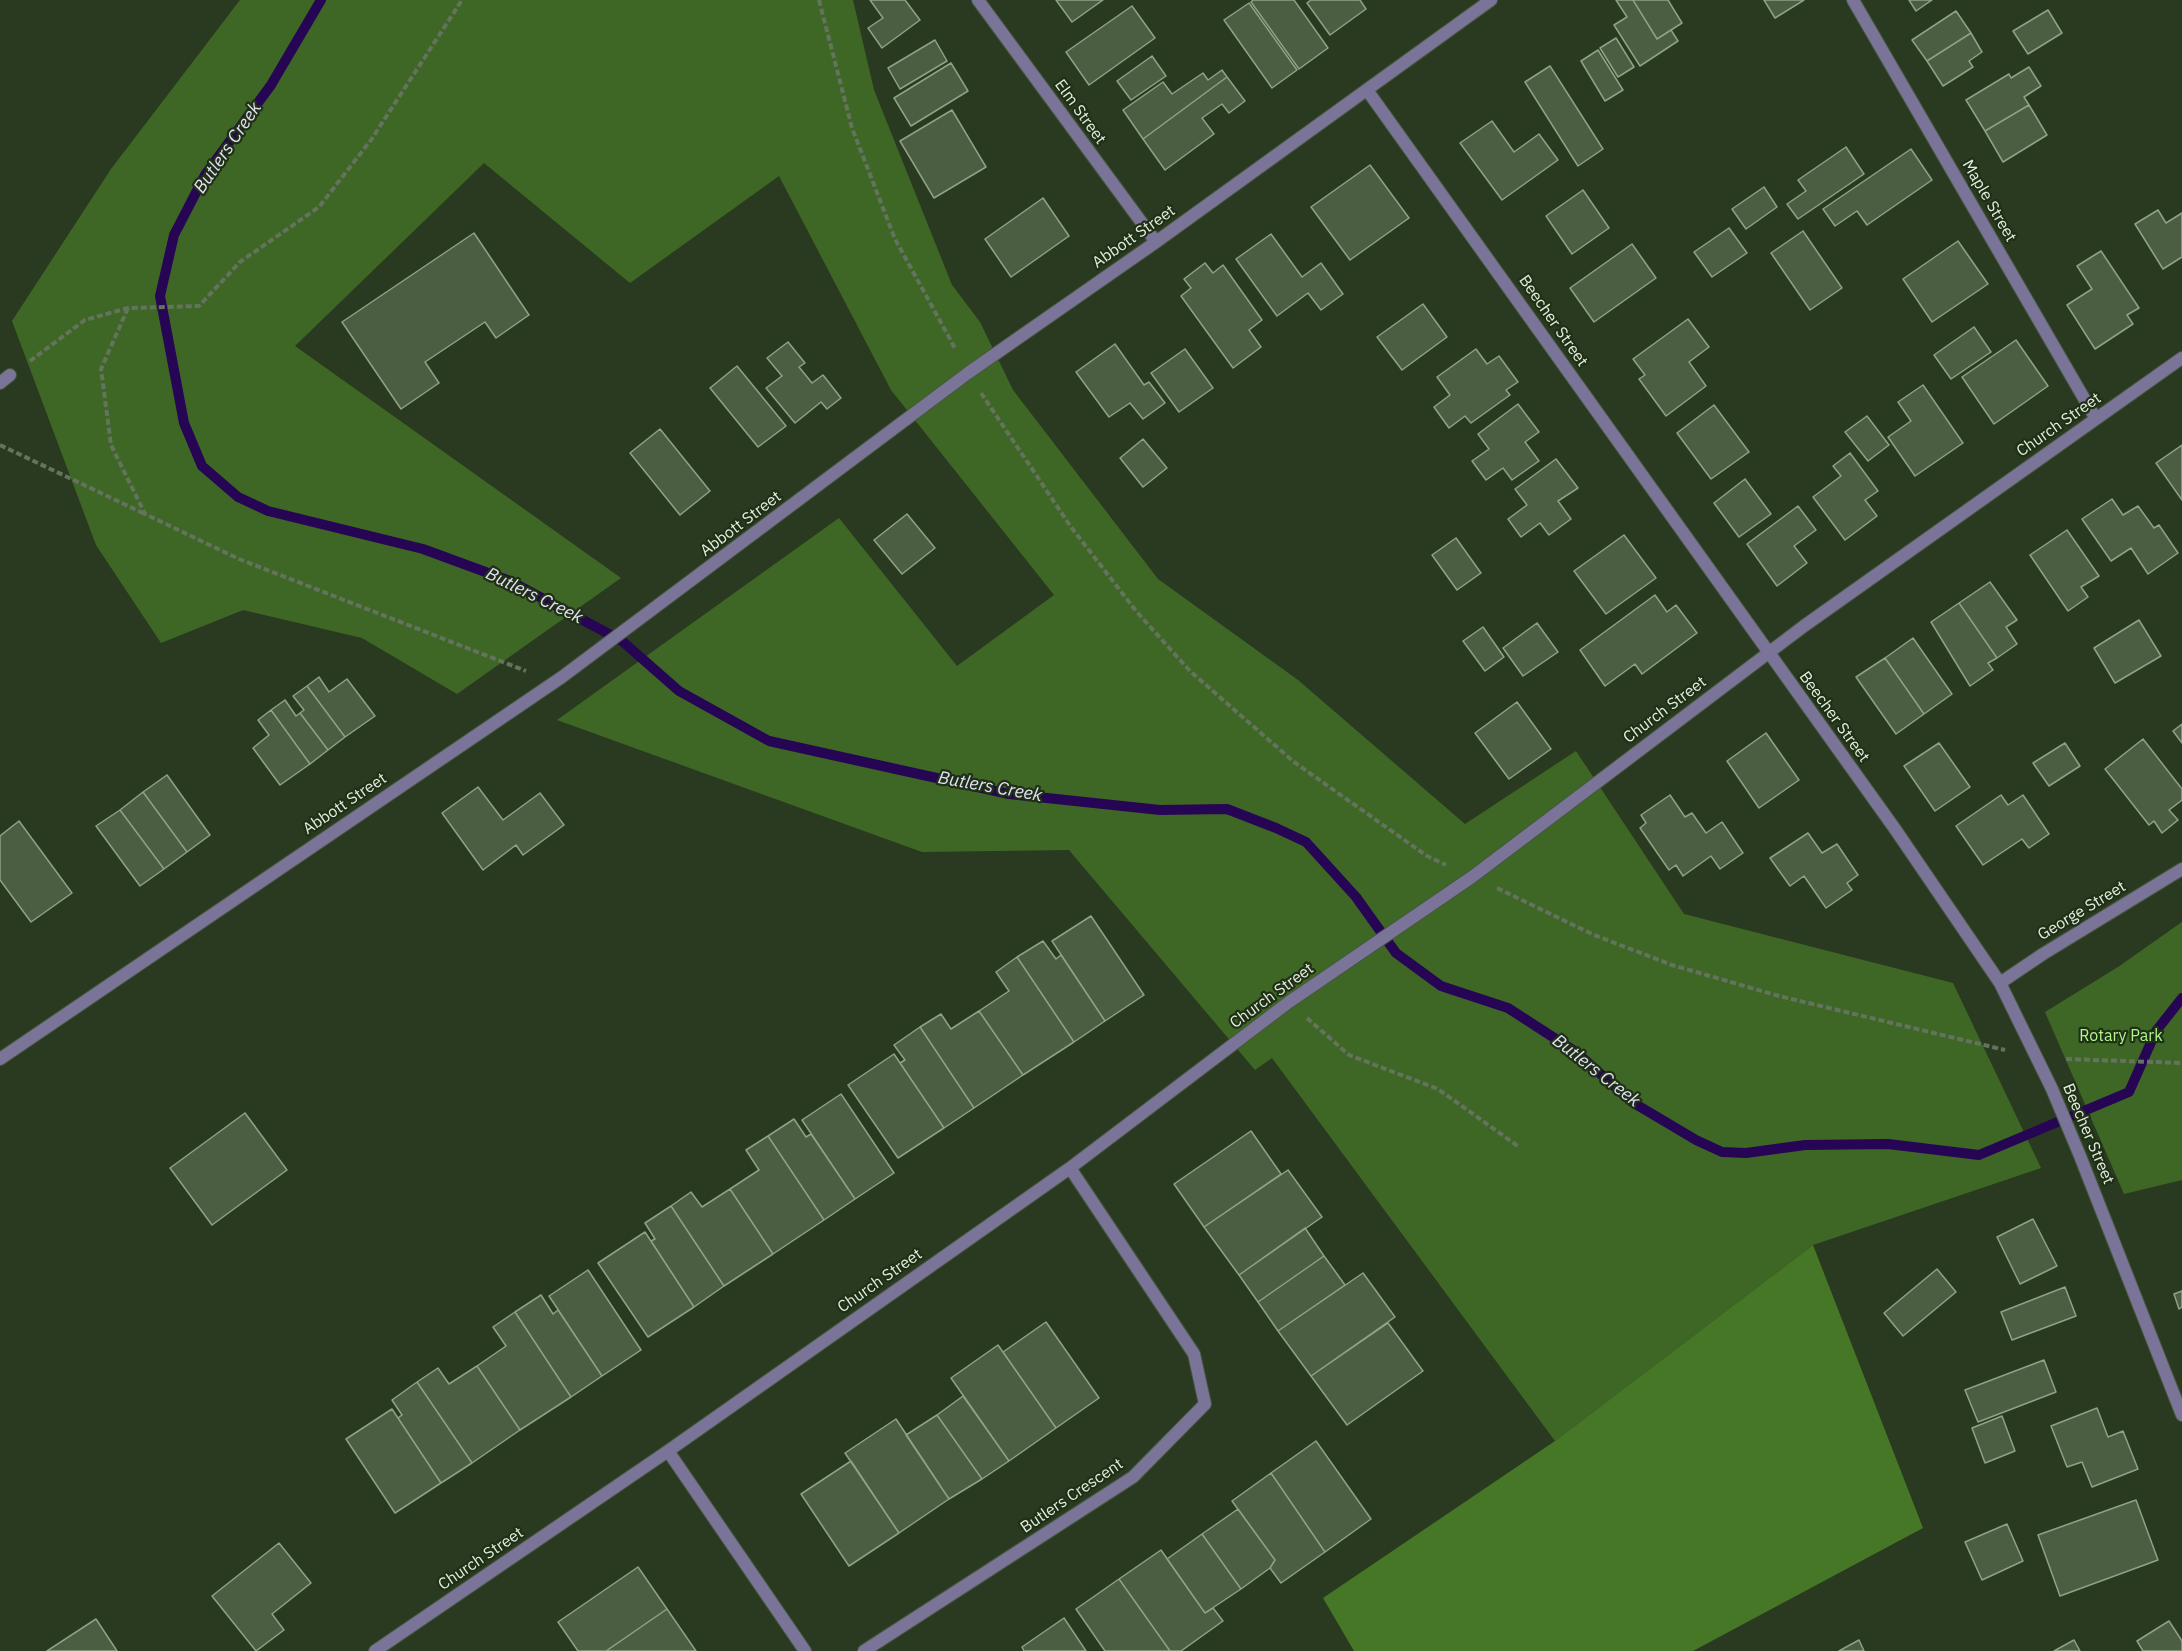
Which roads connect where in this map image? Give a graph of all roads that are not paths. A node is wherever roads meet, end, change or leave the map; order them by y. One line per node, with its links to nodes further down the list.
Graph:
1 (978, 0): 5 (street, Elm Street)
2 (1491, 0): 4 (street, Abbott Street)
3 (1853, 0): 7 (street, Maple Street)
4 (1367, 90): 5 (street, Abbott Street); 8 (street, Beecher Street)
5 (1156, 242): 11 (street, Abbott Street)
6 (2182, 358): 7 (street, Church Street)
7 (2096, 419): 8 (street, Church Street)
8 (1767, 653): 10 (street, Beecher Street); 12 (street, Church Street)
9 (2182, 869): 10 (street, George Street)
10 (2000, 983): 13 (street, Beecher Street)
11 (0, 1059)
12 (1070, 1168): 14 (street, Church Street); 17 (street, Butlers Crescent)
13 (2182, 1415)
14 (668, 1451): 15 (street, Church Street); 16 (street)
15 (375, 1651)
16 (805, 1651)
17 (864, 1651)

